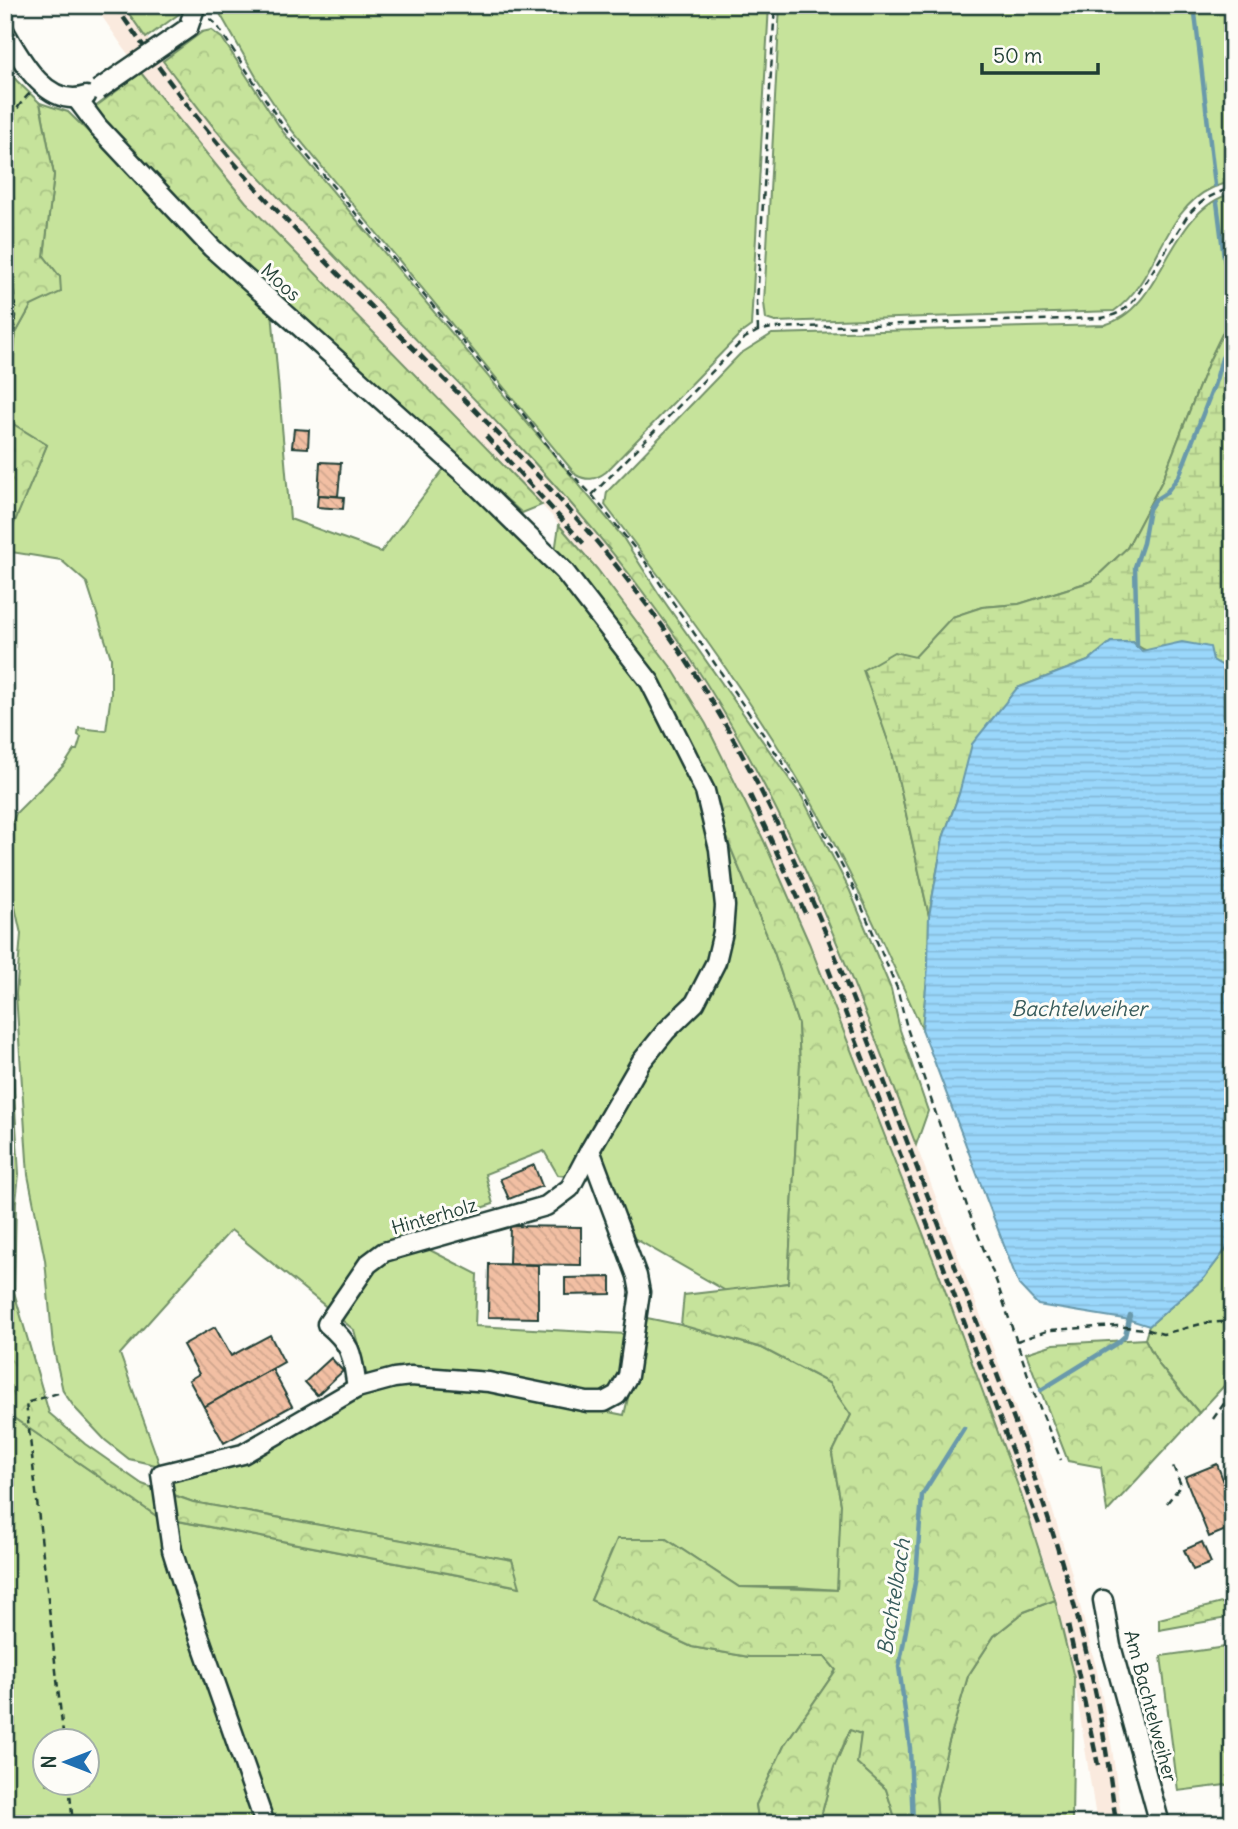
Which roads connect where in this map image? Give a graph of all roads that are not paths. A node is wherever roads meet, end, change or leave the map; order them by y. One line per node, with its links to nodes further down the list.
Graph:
1 (196, 7): 3 (street, bridge)
2 (5, 32): 3 (street)
3 (77, 99): 4 (street, Moos)
4 (590, 1150): 5 (street, Hinterholz); 5 (street)
5 (357, 1388): 7 (street)
6 (1103, 1600): 8 (street, Am Bachtelweiher)
7 (265, 1824)
8 (1160, 1824)

